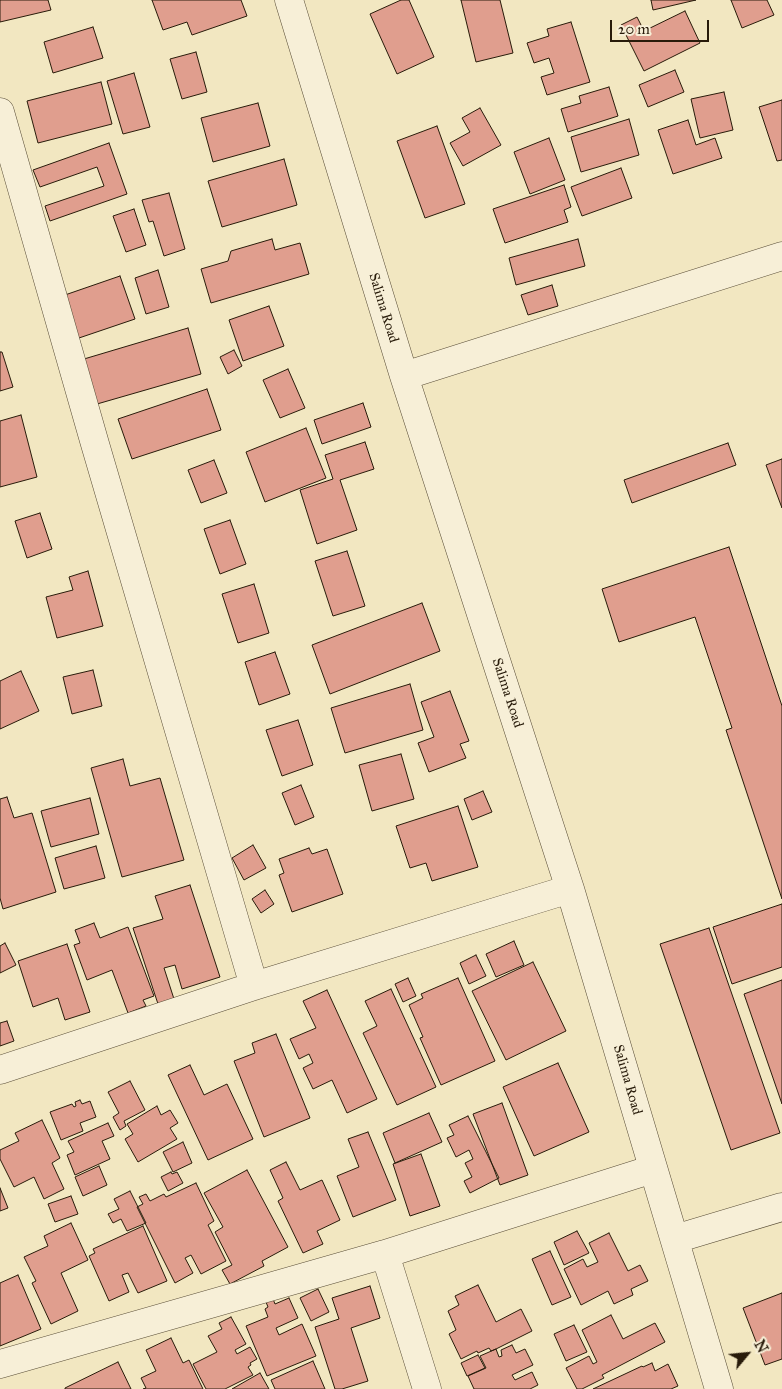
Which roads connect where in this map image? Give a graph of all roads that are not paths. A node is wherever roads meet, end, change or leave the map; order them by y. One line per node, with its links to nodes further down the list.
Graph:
1 (289, 0): 4 (street, Salima Road)
2 (0, 112): 6 (street)
3 (782, 256): 4 (street)
4 (404, 376): 5 (street, Salima Road)
5 (570, 889): 6 (street); 8 (street, Salima Road)
6 (254, 986): 7 (street)
7 (0, 1070)
8 (653, 1168): 10 (street, Salima Road); 11 (street)
9 (782, 1207): 10 (street)
10 (675, 1239): 14 (street, Salima Road)
11 (386, 1254): 12 (street); 13 (street)
12 (0, 1364)
13 (427, 1389)
14 (719, 1389)

